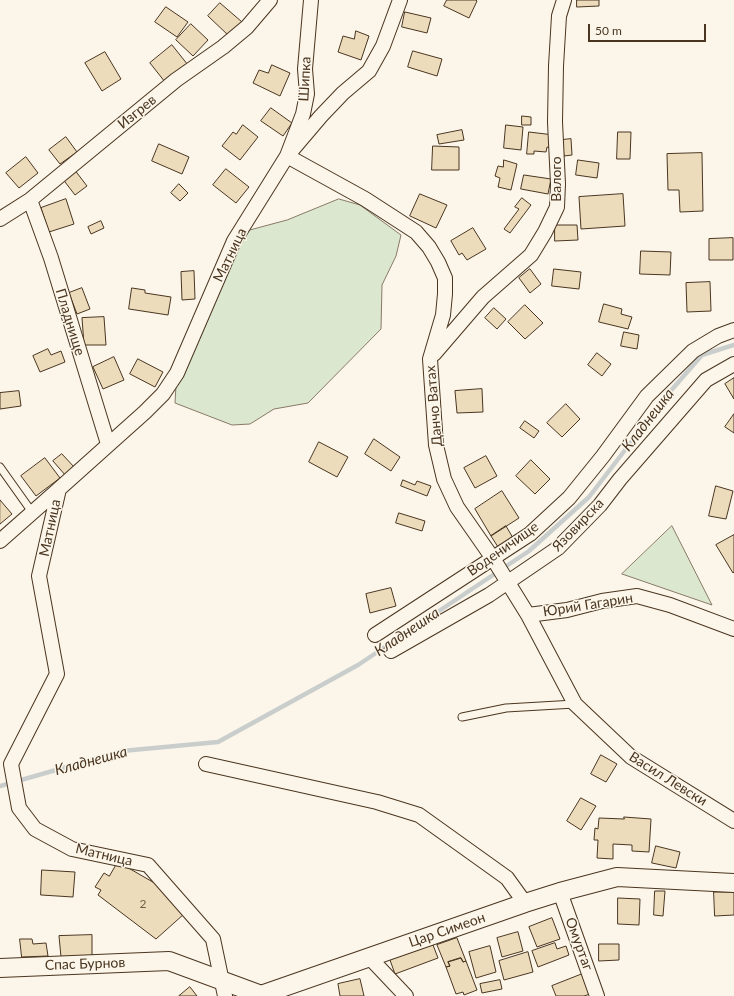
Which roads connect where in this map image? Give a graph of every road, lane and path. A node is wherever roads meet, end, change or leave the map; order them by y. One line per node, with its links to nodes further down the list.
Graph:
1 (270, 0): 6 (street, Изгрев)
2 (311, 0): 5 (street, Шипка)
3 (400, 0): 5 (street, Матница)
4 (564, 0): 9 (street, Валого)
5 (287, 156): 9 (street, Данчо Ватах); 11 (street, Матница)
6 (30, 200): 7 (street, Изгрев); 11 (street, Пладнище)
7 (0, 219)
8 (734, 330): 16 (street, Воденичище)
9 (430, 359): 16 (street, Данчо Ватах)
10 (734, 364): 17 (street, Язовирска)
11 (108, 444): 13 (street, Матница)
12 (0, 467): 14 (lane)
13 (59, 489): 14 (street); 32 (street, Матница)
14 (32, 512): 15 (street)
15 (0, 541)
16 (493, 559): 17 (street, Юрий Гагарин); 20 (street, Воденичище)
17 (507, 581): 18 (street, Юрий Гагарин); 21 (street, Язовирска)
18 (528, 615): 19 (street, Юрий Гагарин); 22 (street, Васил Левски)
19 (734, 629)
20 (375, 635)
21 (391, 651)
22 (575, 704): 23 (lane); 25 (street, Васил Левски)
23 (462, 717)
24 (206, 764): 28 (street)
25 (734, 820)
26 (734, 883): 27 (street, Цар Симеон)
27 (560, 892): 28 (street, Цар Симеон); 34 (street, Омуртаг)
28 (525, 903): 29 (street, Цар Симеон)
29 (370, 958): 32 (street, Цар Симеон); 33 (street)
30 (169, 960): 31 (street, Спас Бурнов); 32 (street, Цар Симеон)
31 (0, 968)
32 (224, 988)
33 (406, 996)
34 (597, 996)

